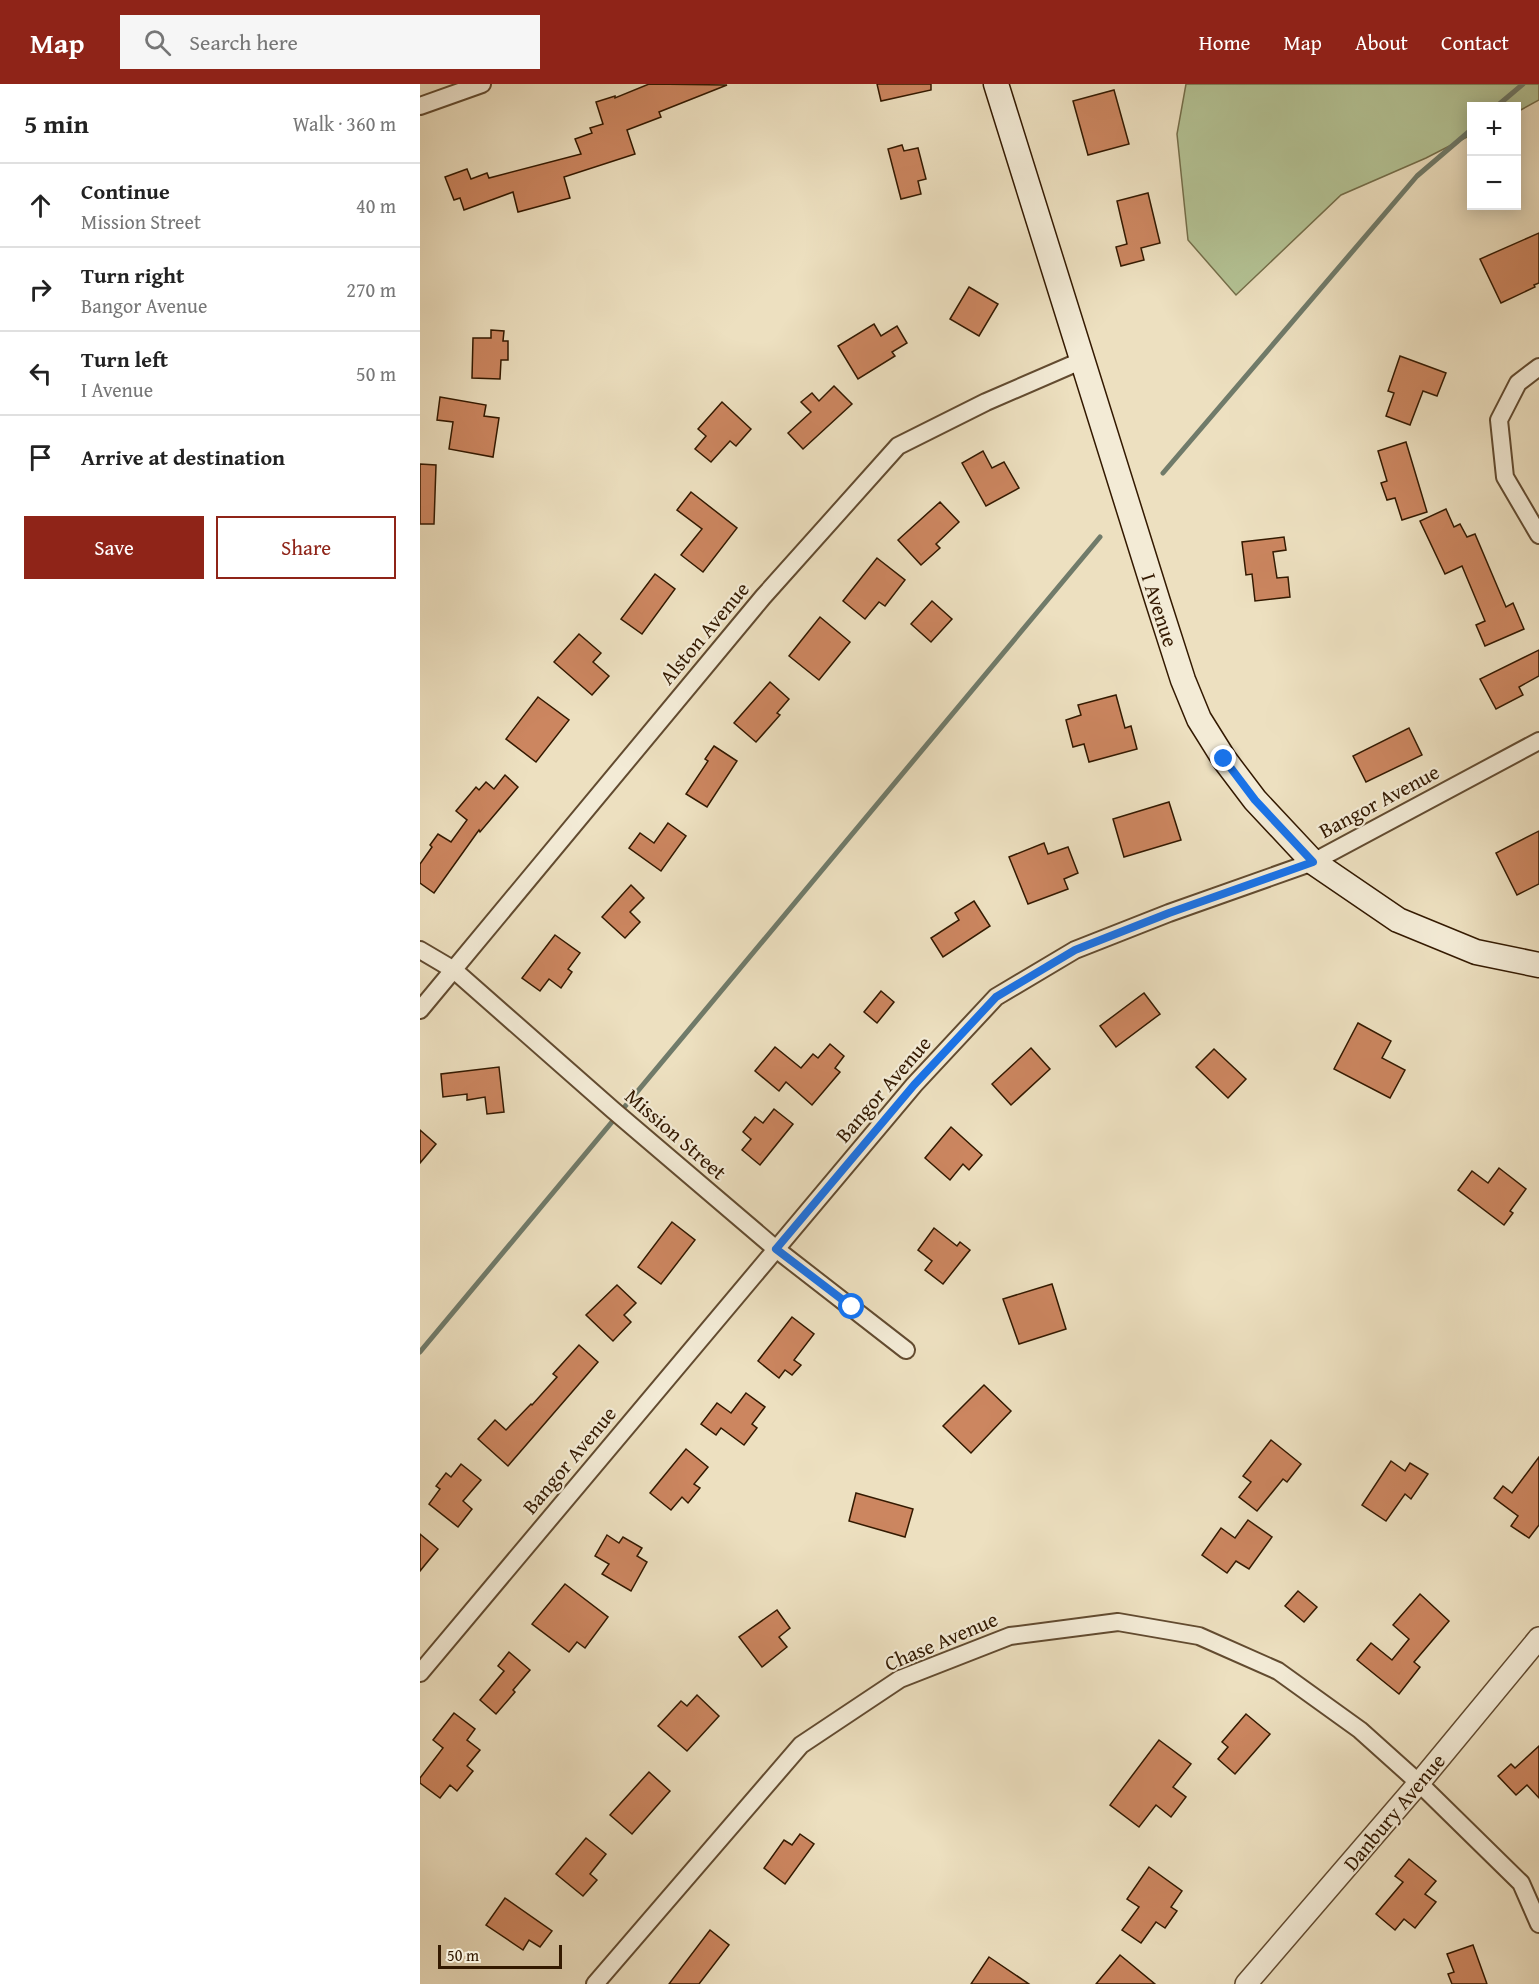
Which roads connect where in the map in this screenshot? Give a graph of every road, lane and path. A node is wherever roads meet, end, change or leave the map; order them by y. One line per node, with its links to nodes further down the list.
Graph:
1 (482, 84): 3 (street)
2 (996, 84): 4 (main road, I Avenue)
3 (420, 106)
4 (1083, 360): 8 (main road, I Avenue); 11 (street, Alston Avenue)
5 (1539, 367): 6 (street)
6 (1539, 535)
7 (1539, 741): 8 (street, Bangor Avenue)
8 (1313, 862): 10 (main road, I Avenue); 13 (street, Bangor Avenue)
9 (420, 950): 11 (street, Mission Street)
10 (1539, 965)
11 (454, 970): 12 (street, Alston Avenue); 13 (street, Mission Street)
12 (420, 1010)
13 (776, 1249): 14 (street, Mission Street); 16 (street, Bangor Avenue)
14 (906, 1350)
15 (1539, 1638): 17 (street, Danbury Avenue)
16 (420, 1673)
17 (1419, 1783): 18 (street, Chase Avenue); 19 (street, Chase Avenue); 20 (street, Danbury Avenue)
18 (1539, 1924)
19 (595, 1984)
20 (1246, 1984)

